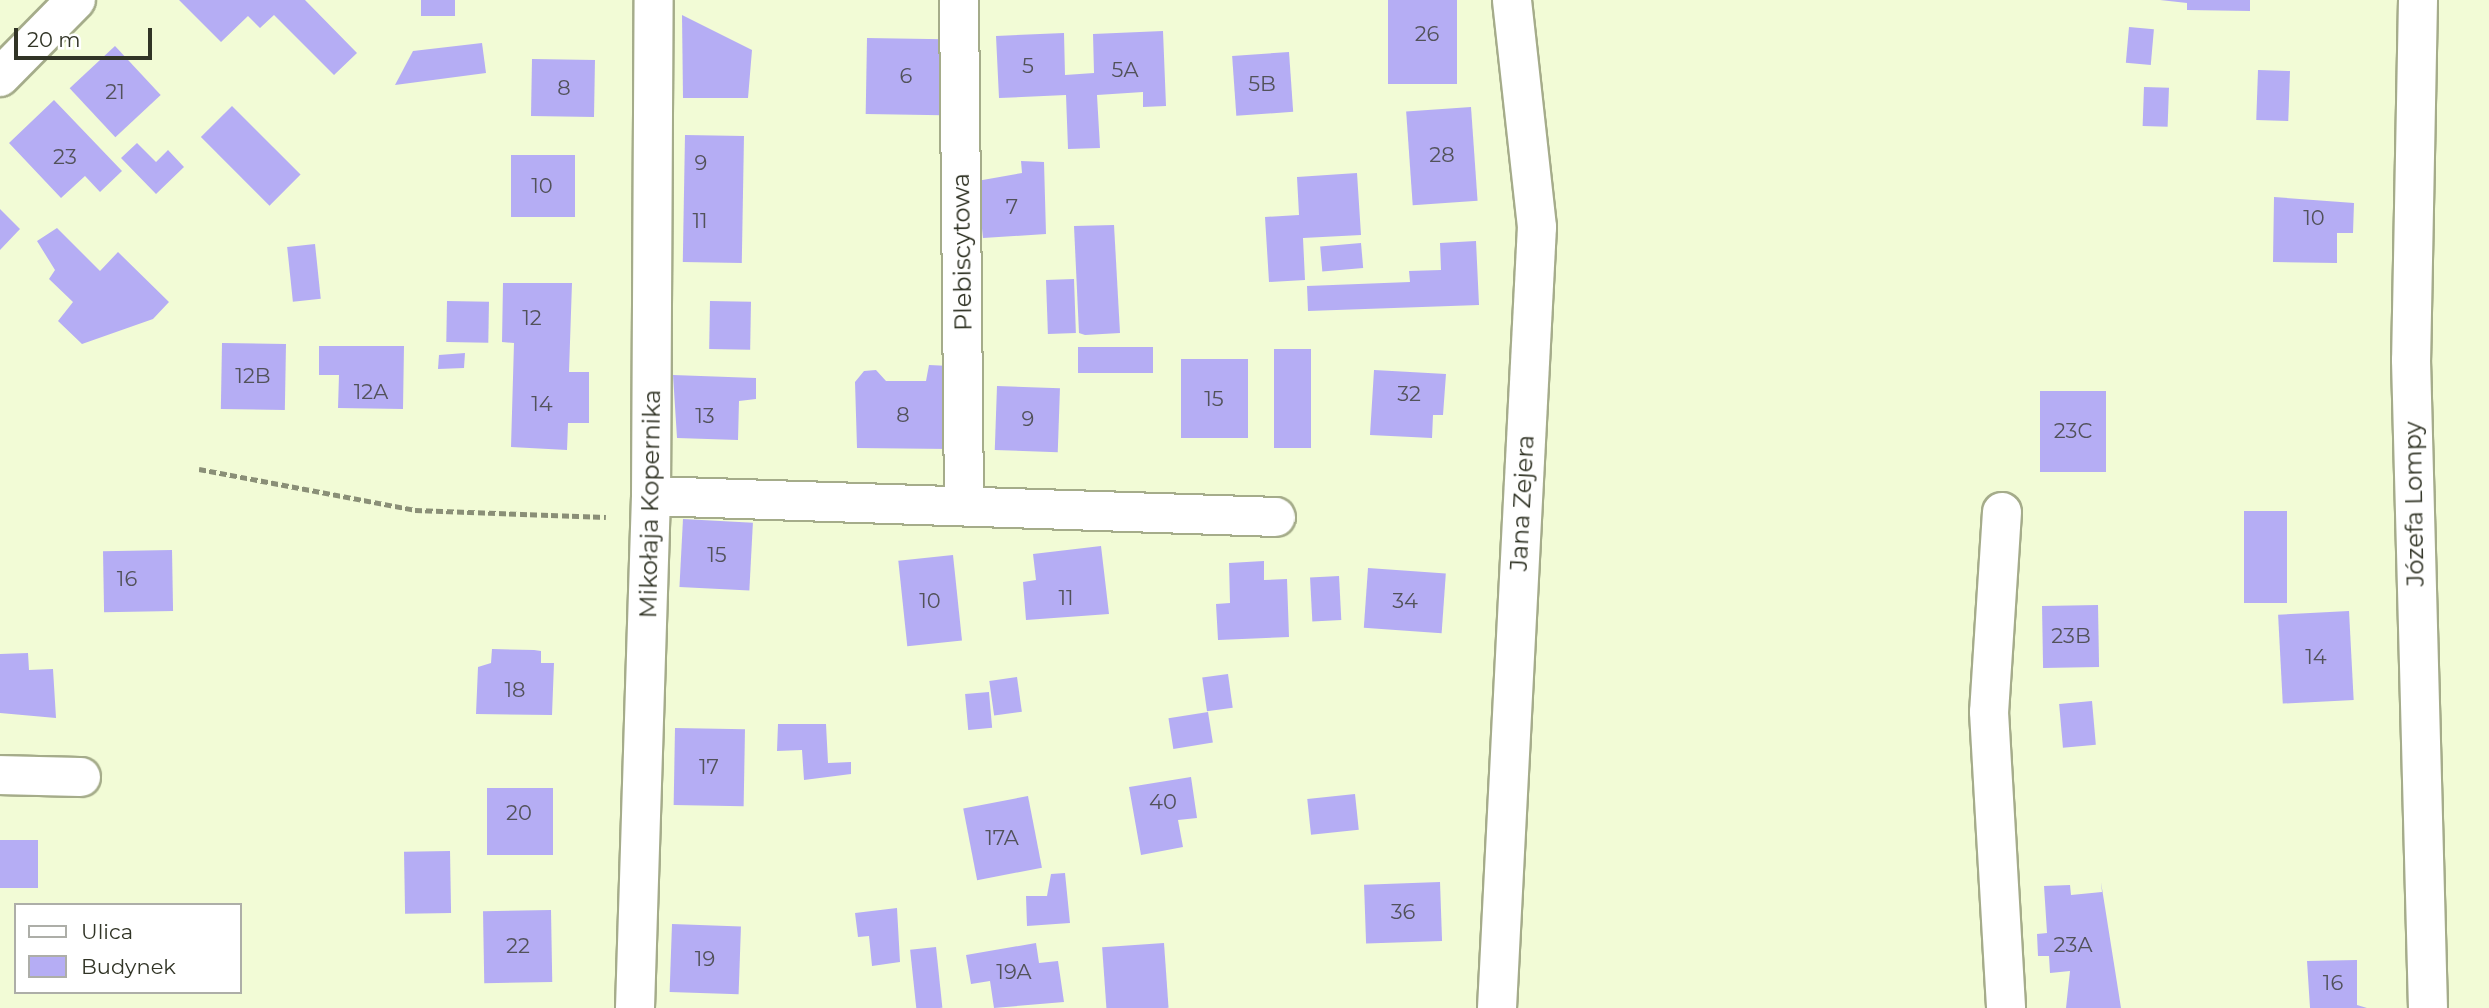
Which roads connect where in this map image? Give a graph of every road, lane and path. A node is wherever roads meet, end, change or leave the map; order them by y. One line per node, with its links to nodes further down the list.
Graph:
1 (76, 0): 6 (street)
2 (654, 0): 8 (street, Mikołaja Kopernika)
3 (959, 0): 9 (street, Plebiscytowa)
4 (1512, 0): 15 (street, Jana Zejera)
5 (2417, 0): 17 (street, Józefa Lompy)
6 (0, 77)
7 (199, 469): 8 (path)
8 (652, 496): 9 (street); 14 (street, Mikołaja Kopernika)
9 (964, 504): 11 (street)
10 (2002, 512): 16 (street)
11 (1276, 517)
12 (0, 775): 13 (street)
13 (80, 776)
14 (635, 1008)
15 (1497, 1008)
16 (2006, 1008)
17 (2428, 1008)

